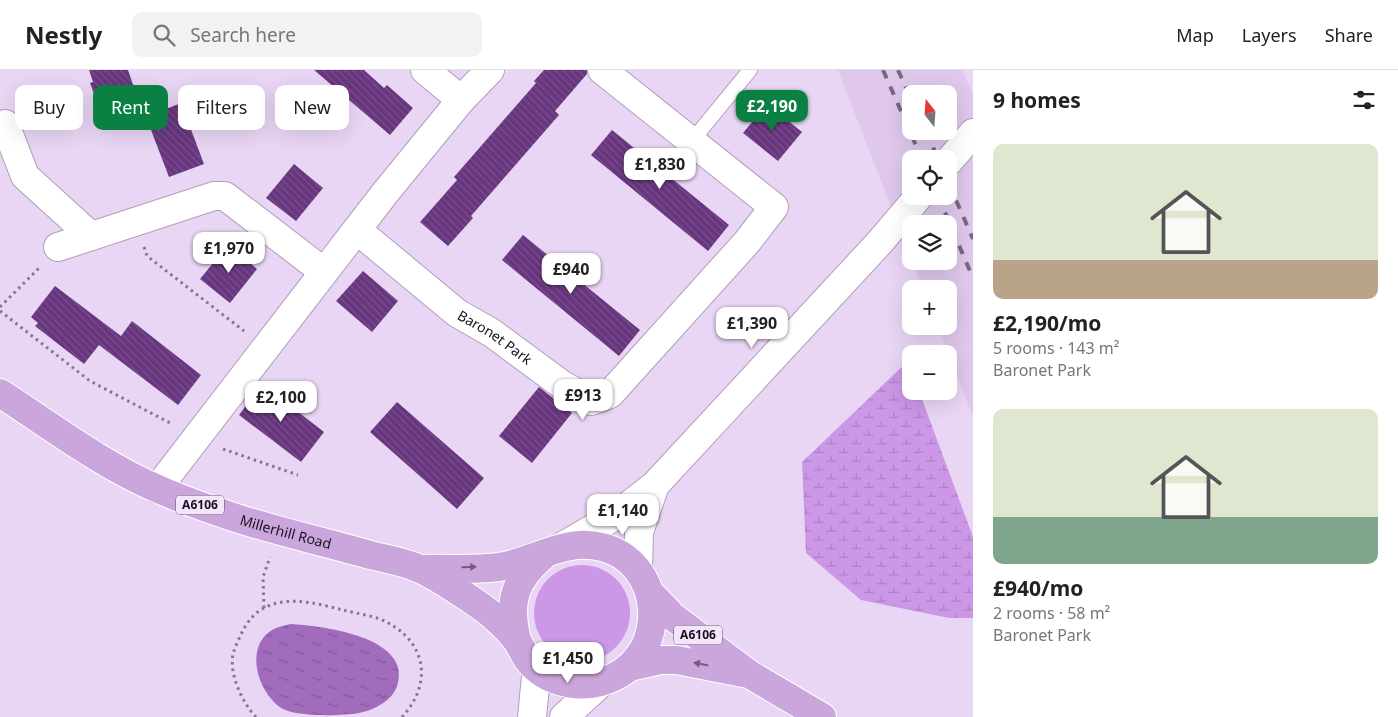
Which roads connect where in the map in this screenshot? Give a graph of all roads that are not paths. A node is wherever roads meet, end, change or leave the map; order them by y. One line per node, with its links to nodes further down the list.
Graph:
1 (424, 70): 5 (street)
2 (490, 70): 5 (street)
3 (602, 70): 8 (street)
4 (750, 70): 8 (lane)
5 (461, 100): 11 (street)
6 (5, 124): 12 (street)
7 (973, 133): 9 (street)
8 (691, 142): 11 (street, Baronet Park)
9 (957, 152)
10 (911, 205): 16 (street)
11 (357, 230): 14 (street)
12 (91, 236): 13 (street); 14 (street)
13 (58, 247)
14 (324, 272): 17 (street)
15 (0, 393): 17 (main road, Millerhill Road / A6106)
16 (654, 485): 18 (street); 20 (street)
17 (157, 489): 19 (main road, Millerhill Road / A6106)
18 (554, 550): 19 (main road, Millerhill Road / A6106, one-way to 18); 20 (main road, Millerhill Road / A6106); 21 (main road, Millerhill Road / A6106)
19 (421, 569): 21 (main road, Millerhill Road / A6106)
20 (644, 582): 23 (main road, Millerhill Road / A6106); 24 (main road, A6106)
21 (517, 640): 22 (main road, Millerhill Road / A6106)
22 (536, 667): 25 (main road, Millerhill Road / A6106); 26 (street)
23 (629, 667): 24 (main road, A6106, one-way to 23); 25 (main road, Millerhill Road / A6106)
24 (749, 674): 28 (main road, A6106)
25 (602, 682): 27 (street)
26 (532, 717)
27 (564, 717)
28 (822, 717)

